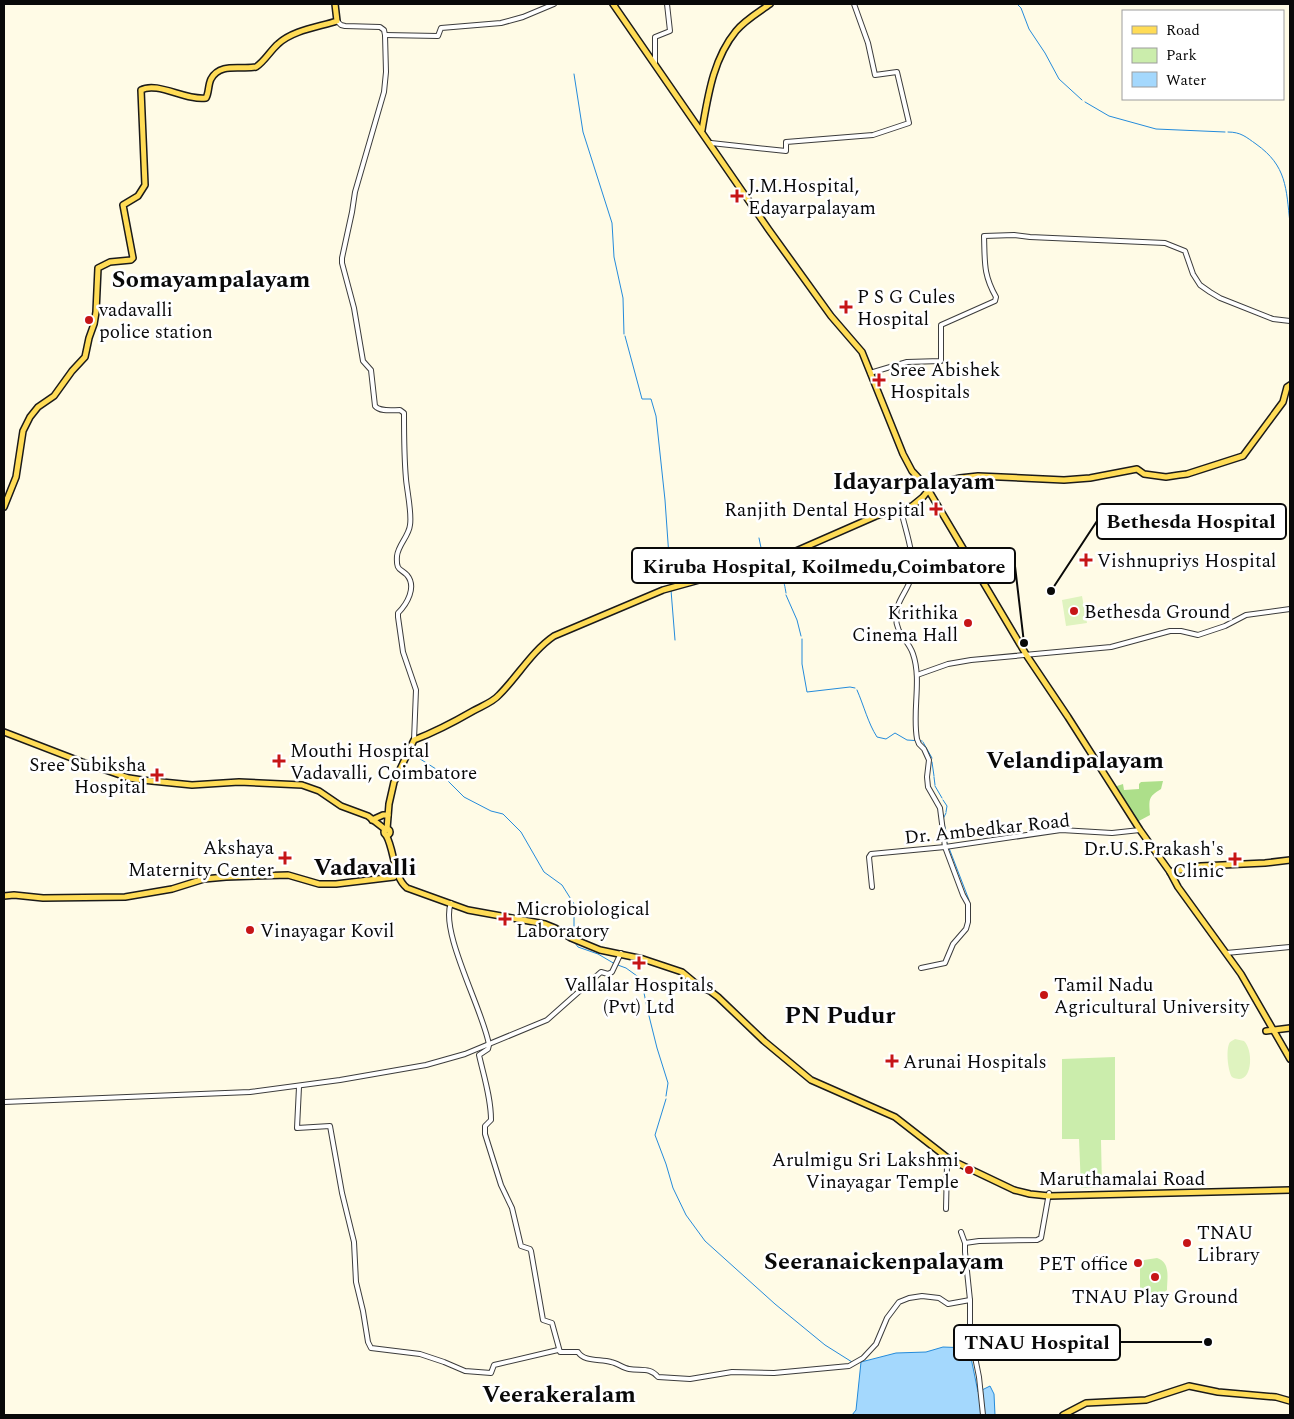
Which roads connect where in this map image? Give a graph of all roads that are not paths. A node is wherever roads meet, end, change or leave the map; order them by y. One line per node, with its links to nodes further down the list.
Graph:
1 (335, 4): 7 (main road)
2 (554, 4): 8 (street)
3 (613, 4): 9 (main road)
4 (667, 4): 9 (street)
5 (770, 4): 10 (main road)
6 (854, 4): 11 (street)
7 (337, 21): 8 (street); 16 (main road)
8 (385, 35): 22 (street)
9 (655, 63): 10 (main road)
10 (702, 130): 11 (main road)
11 (711, 143): 13 (main road)
12 (1290, 321): 13 (street)
13 (870, 373): 15 (main road)
14 (1290, 385): 15 (main road)
15 (926, 486): 17 (main road); 19 (main road)
16 (4, 507)
17 (900, 510): 20 (street); 22 (main road)
18 (1290, 610): 19 (street)
19 (1027, 656): 20 (street); 26 (main road)
20 (917, 675): 28 (street)
21 (4, 732): 25 (main road)
22 (414, 740): 23 (main road)
23 (393, 789): 24 (main road); 27 (main road)
24 (388, 815): 25 (main road); 27 (main road)
25 (372, 820): 27 (main road)
26 (1140, 830): 28 (street, Dr. Ambedkar Road); 30 (main road)
27 (387, 832): 31 (main road)
28 (945, 847): 32 (street, Dr. Ambedkar Road); 38 (street)
29 (1290, 860): 30 (main road)
30 (1170, 872): 36 (main road)
31 (397, 876): 33 (main road); 34 (main road, Maruthamalai Road)
32 (872, 888)
33 (4, 896)
34 (451, 904): 37 (main road, Maruthamalai Road); 41 (street)
35 (1290, 947): 36 (street)
36 (1226, 953): 40 (main road)
37 (622, 954): 41 (street); 45 (main road, Maruthamalai Road); 47 (main road, Maruthamalai Road)
38 (921, 968)
39 (1290, 1028): 40 (main road)
40 (1271, 1029): 42 (main road)
41 (489, 1045): 43 (street); 52 (street)
42 (1290, 1057)
43 (299, 1087): 44 (street); 52 (street)
44 (4, 1102)
45 (949, 1159): 47 (main road, Maruthamalai Road); 48 (street)
46 (1290, 1189): 47 (main road, Maruthamalai Road)
47 (1049, 1194): 50 (street)
48 (946, 1209)
49 (961, 1232): 50 (street)
50 (966, 1243): 51 (street)
51 (970, 1300): 52 (street); 54 (street)
52 (558, 1350)
53 (1290, 1401): 55 (main road)
54 (984, 1415)
55 (1063, 1415)

